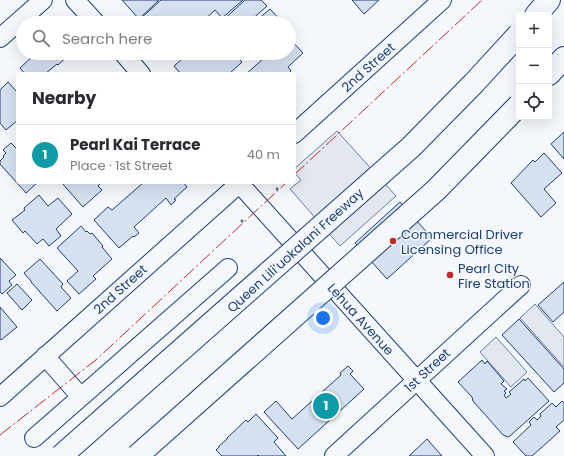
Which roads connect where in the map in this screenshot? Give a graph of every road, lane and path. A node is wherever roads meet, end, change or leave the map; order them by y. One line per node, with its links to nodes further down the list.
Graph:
1 (43, 0): 6 (street)
2 (75, 0): 7 (street)
3 (442, 0): 16 (street, 2nd Street)
4 (549, 0): 5 (highway)
5 (539, 12)
6 (25, 16)
7 (90, 16)
8 (16, 24): 10 (street)
9 (516, 37): 26 (highway, Queen Liliʻuokalani Freeway, bridge)
10 (0, 38)
11 (564, 58): 13 (highway)
12 (129, 60): 14 (street)
13 (552, 71)
14 (139, 72)
15 (516, 108): 27 (highway, bridge)
16 (296, 132)
17 (237, 184): 21 (street, 2nd Street)
18 (241, 184): 22 (street, Lehua Avenue)
19 (228, 268): 24 (street)
20 (521, 285): 22 (street, 1st Street)
21 (45, 356): 23 (street, 2nd Street); 24 (street)
22 (417, 380): 28 (street, 1st Street); 29 (street, Lehua Avenue)
23 (0, 397)
24 (81, 397): 25 (street)
25 (34, 438)
26 (61, 456)
27 (137, 456)
28 (334, 456)
29 (485, 456)

